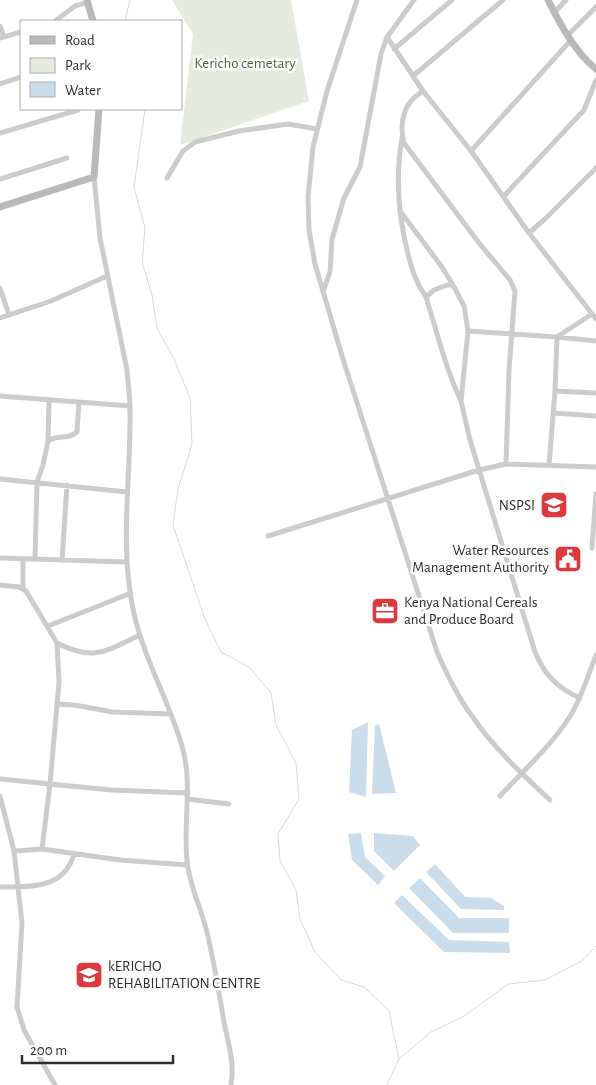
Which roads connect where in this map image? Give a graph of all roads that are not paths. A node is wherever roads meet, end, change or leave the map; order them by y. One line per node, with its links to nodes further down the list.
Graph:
1 (357, 0): 26 (street)
2 (414, 0): 14 (street)
3 (452, 0): 17 (street)
4 (503, 0): 19 (street)
5 (548, 0): 9 (street)
6 (566, 0): 9 (street)
7 (87, 1): 10 (street); 11 (street)
8 (596, 7): 16 (street)
9 (554, 13): 16 (street)
10 (61, 19)
11 (92, 20)
12 (0, 26): 15 (street)
13 (20, 32): 15 (street)
14 (387, 37): 17 (street); 42 (street)
15 (2, 38)
16 (570, 38): 18 (street); 29 (street)
17 (394, 49): 19 (street)
18 (596, 69)
19 (413, 76): 23 (street)
20 (20, 77): 22 (street)
21 (596, 80): 35 (street)
22 (0, 84)
23 (423, 91): 28 (street); 29 (street)
24 (78, 110): 27 (street)
25 (99, 110): 32 (street)
26 (317, 129): 33 (street); 42 (street)
27 (0, 133)
28 (402, 137): 37 (street); 48 (street)
29 (471, 151): 35 (street)
30 (67, 158): 34 (street)
31 (596, 168): 38 (street)
32 (94, 177): 36 (street); 39 (street)
33 (167, 178)
34 (0, 180)
35 (504, 196): 38 (street)
36 (0, 207)
37 (400, 210): 40 (street); 43 (street)
38 (528, 233): 45 (street)
39 (107, 276): 44 (street); 57 (street)
40 (453, 285): 43 (street); 47 (street)
41 (0, 288): 44 (street)
42 (323, 293): 70 (street)
43 (426, 297): 55 (street)
44 (9, 315): 46 (street)
45 (594, 316): 49 (street)
46 (0, 318)
47 (468, 331): 48 (street); 55 (street)
48 (512, 334): 49 (street); 61 (street)
49 (557, 337): 50 (street); 51 (street)
50 (596, 341)
51 (555, 391): 52 (street); 58 (street)
52 (596, 393)
53 (0, 396): 54 (street)
54 (49, 400): 56 (street); 60 (street)
55 (461, 401): 64 (street)
56 (79, 402): 57 (street); 60 (street)
57 (130, 406): 68 (street)
58 (553, 413): 59 (street); 62 (street)
59 (596, 416)
60 (48, 442): 66 (street)
61 (506, 464): 62 (street); 64 (street)
62 (549, 465): 63 (street)
63 (596, 467)
64 (479, 470): 70 (street); 85 (street)
65 (0, 479): 66 (street)
66 (37, 482): 67 (street); 75 (street)
67 (67, 485): 68 (street); 76 (street)
68 (126, 492): 77 (street)
69 (596, 494): 72 (street)
70 (388, 498): 71 (street); 88 (street)
71 (268, 536)
72 (592, 548)
73 (0, 558): 74 (street)
74 (23, 559): 75 (street); 79 (street)
75 (35, 559): 76 (street)
76 (62, 561): 77 (street)
77 (127, 562): 80 (street)
78 (0, 585): 79 (street)
79 (23, 588): 81 (street)
80 (131, 593): 81 (street); 82 (street)
81 (48, 626): 83 (street)
82 (140, 635): 83 (street); 87 (street)
83 (57, 643): 86 (street)
84 (596, 655): 85 (street)
85 (580, 698): 88 (street)
86 (58, 704): 87 (street); 90 (street)
87 (171, 714): 92 (street)
88 (522, 773): 93 (street); 94 (street)
89 (0, 779): 90 (street)
90 (50, 784): 92 (street); 96 (street)
91 (0, 796): 97 (street)
92 (188, 796): 95 (street); 99 (street)
93 (500, 796)
94 (550, 800)
95 (229, 804)
96 (42, 849): 97 (street); 98 (street)
97 (14, 851): 101 (street)
98 (74, 854): 99 (street); 101 (street)
99 (187, 865): 103 (street)
100 (0, 886): 101 (street)
101 (17, 887): 102 (street)
102 (55, 1085)
103 (231, 1085)

